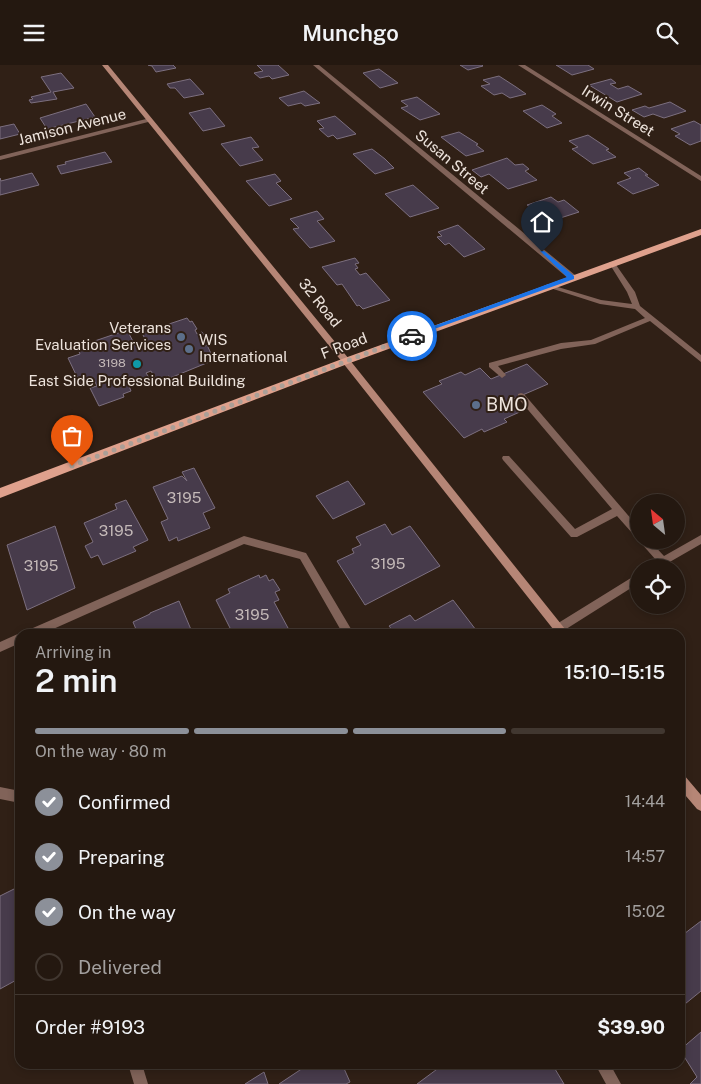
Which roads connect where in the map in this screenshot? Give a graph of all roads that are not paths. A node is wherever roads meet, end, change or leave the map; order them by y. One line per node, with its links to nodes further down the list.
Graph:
1 (105, 65): 4 (street, 32 Road)
2 (316, 65): 9 (street, Susan Street)
3 (521, 65): 6 (street, Irwin Street)
4 (150, 121): 5 (street, Jamison Avenue); 14 (street, 32 Road)
5 (0, 158)
6 (701, 179)
7 (701, 232): 8 (main road, F Road)
8 (612, 263): 9 (main road, F Road); 11 (street)
9 (572, 277): 10 (main road, F Road)
10 (548, 287): 11 (street); 14 (main road, F Road)
11 (637, 307): 12 (street)
12 (652, 318): 13 (street); 15 (street)
13 (701, 359)
14 (346, 361): 18 (main road, F Road); 28 (street, 32 Road)
15 (502, 375)
16 (521, 396): 19 (street)
17 (506, 458): 19 (street)
18 (0, 493)
19 (617, 511): 20 (street)
20 (630, 525)
21 (701, 539): 24 (street)
22 (652, 549): 23 (street)
23 (661, 559)
24 (666, 559)
25 (630, 583): 29 (street)
26 (41, 629): 27 (street)
27 (346, 629)
28 (559, 629)
29 (564, 629)
30 (15, 640): 31 (street)
31 (0, 647)
32 (685, 785): 35 (street)
33 (0, 793): 34 (street)
34 (15, 796)
35 (701, 805)
36 (136, 1069): 38 (street)
37 (605, 1069): 39 (street)
38 (141, 1084)
39 (614, 1084)

